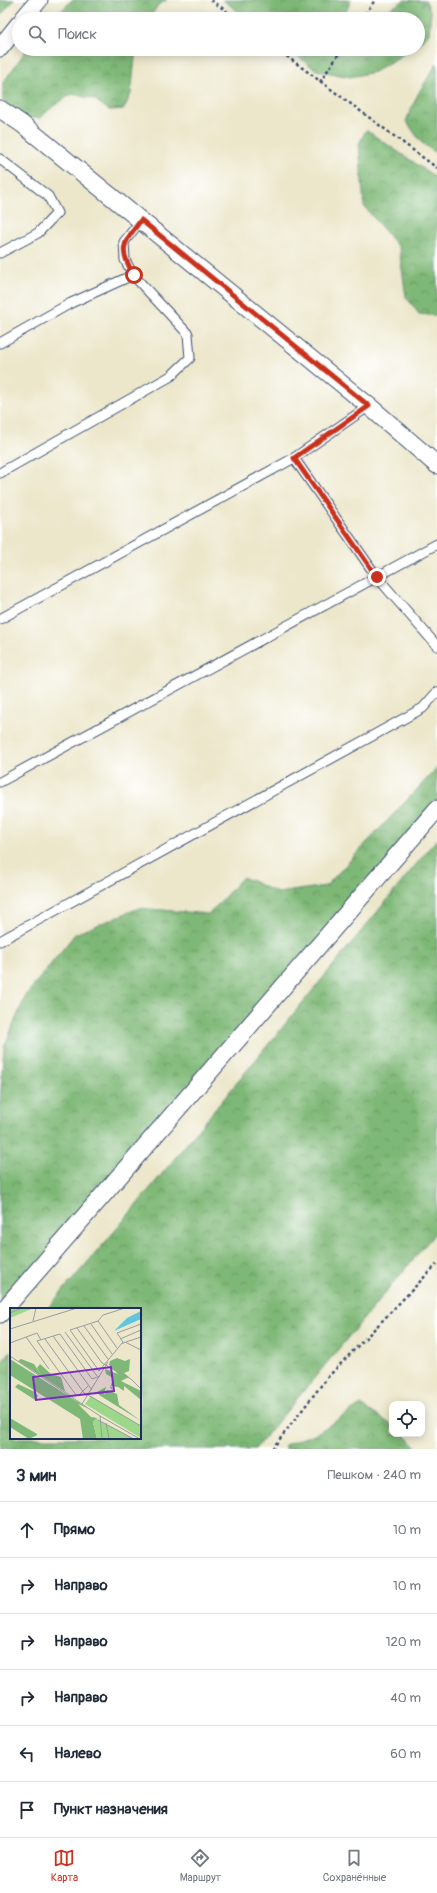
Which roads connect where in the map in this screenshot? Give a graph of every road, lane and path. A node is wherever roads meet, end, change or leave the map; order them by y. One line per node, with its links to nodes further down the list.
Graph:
1 (39, 0): 4 (street)
2 (211, 0): 5 (path)
3 (375, 0): 6 (path)
4 (29, 12)
5 (227, 12)
6 (367, 12)
7 (12, 33): 8 (street)
8 (0, 48)
9 (286, 56): 11 (path)
10 (337, 56): 11 (path)
11 (320, 82): 14 (path)
12 (0, 109): 15 (street)
13 (0, 159): 16 (lane)
14 (437, 168)
15 (141, 220): 17 (lane); 19 (street)
16 (0, 253)
17 (134, 275): 18 (lane); 22 (lane)
18 (0, 343)
19 (369, 406): 20 (lane); 21 (street)
20 (294, 458): 24 (lane); 25 (lane)
21 (437, 465)
22 (0, 473)
23 (437, 544): 24 (lane)
24 (377, 577): 26 (lane); 28 (lane)
25 (0, 619)
26 (437, 646)
27 (437, 692): 30 (lane)
28 (0, 782)
29 (437, 809): 32 (street)
30 (0, 941)
31 (437, 1264): 33 (path)
32 (0, 1314)
33 (272, 1449)

